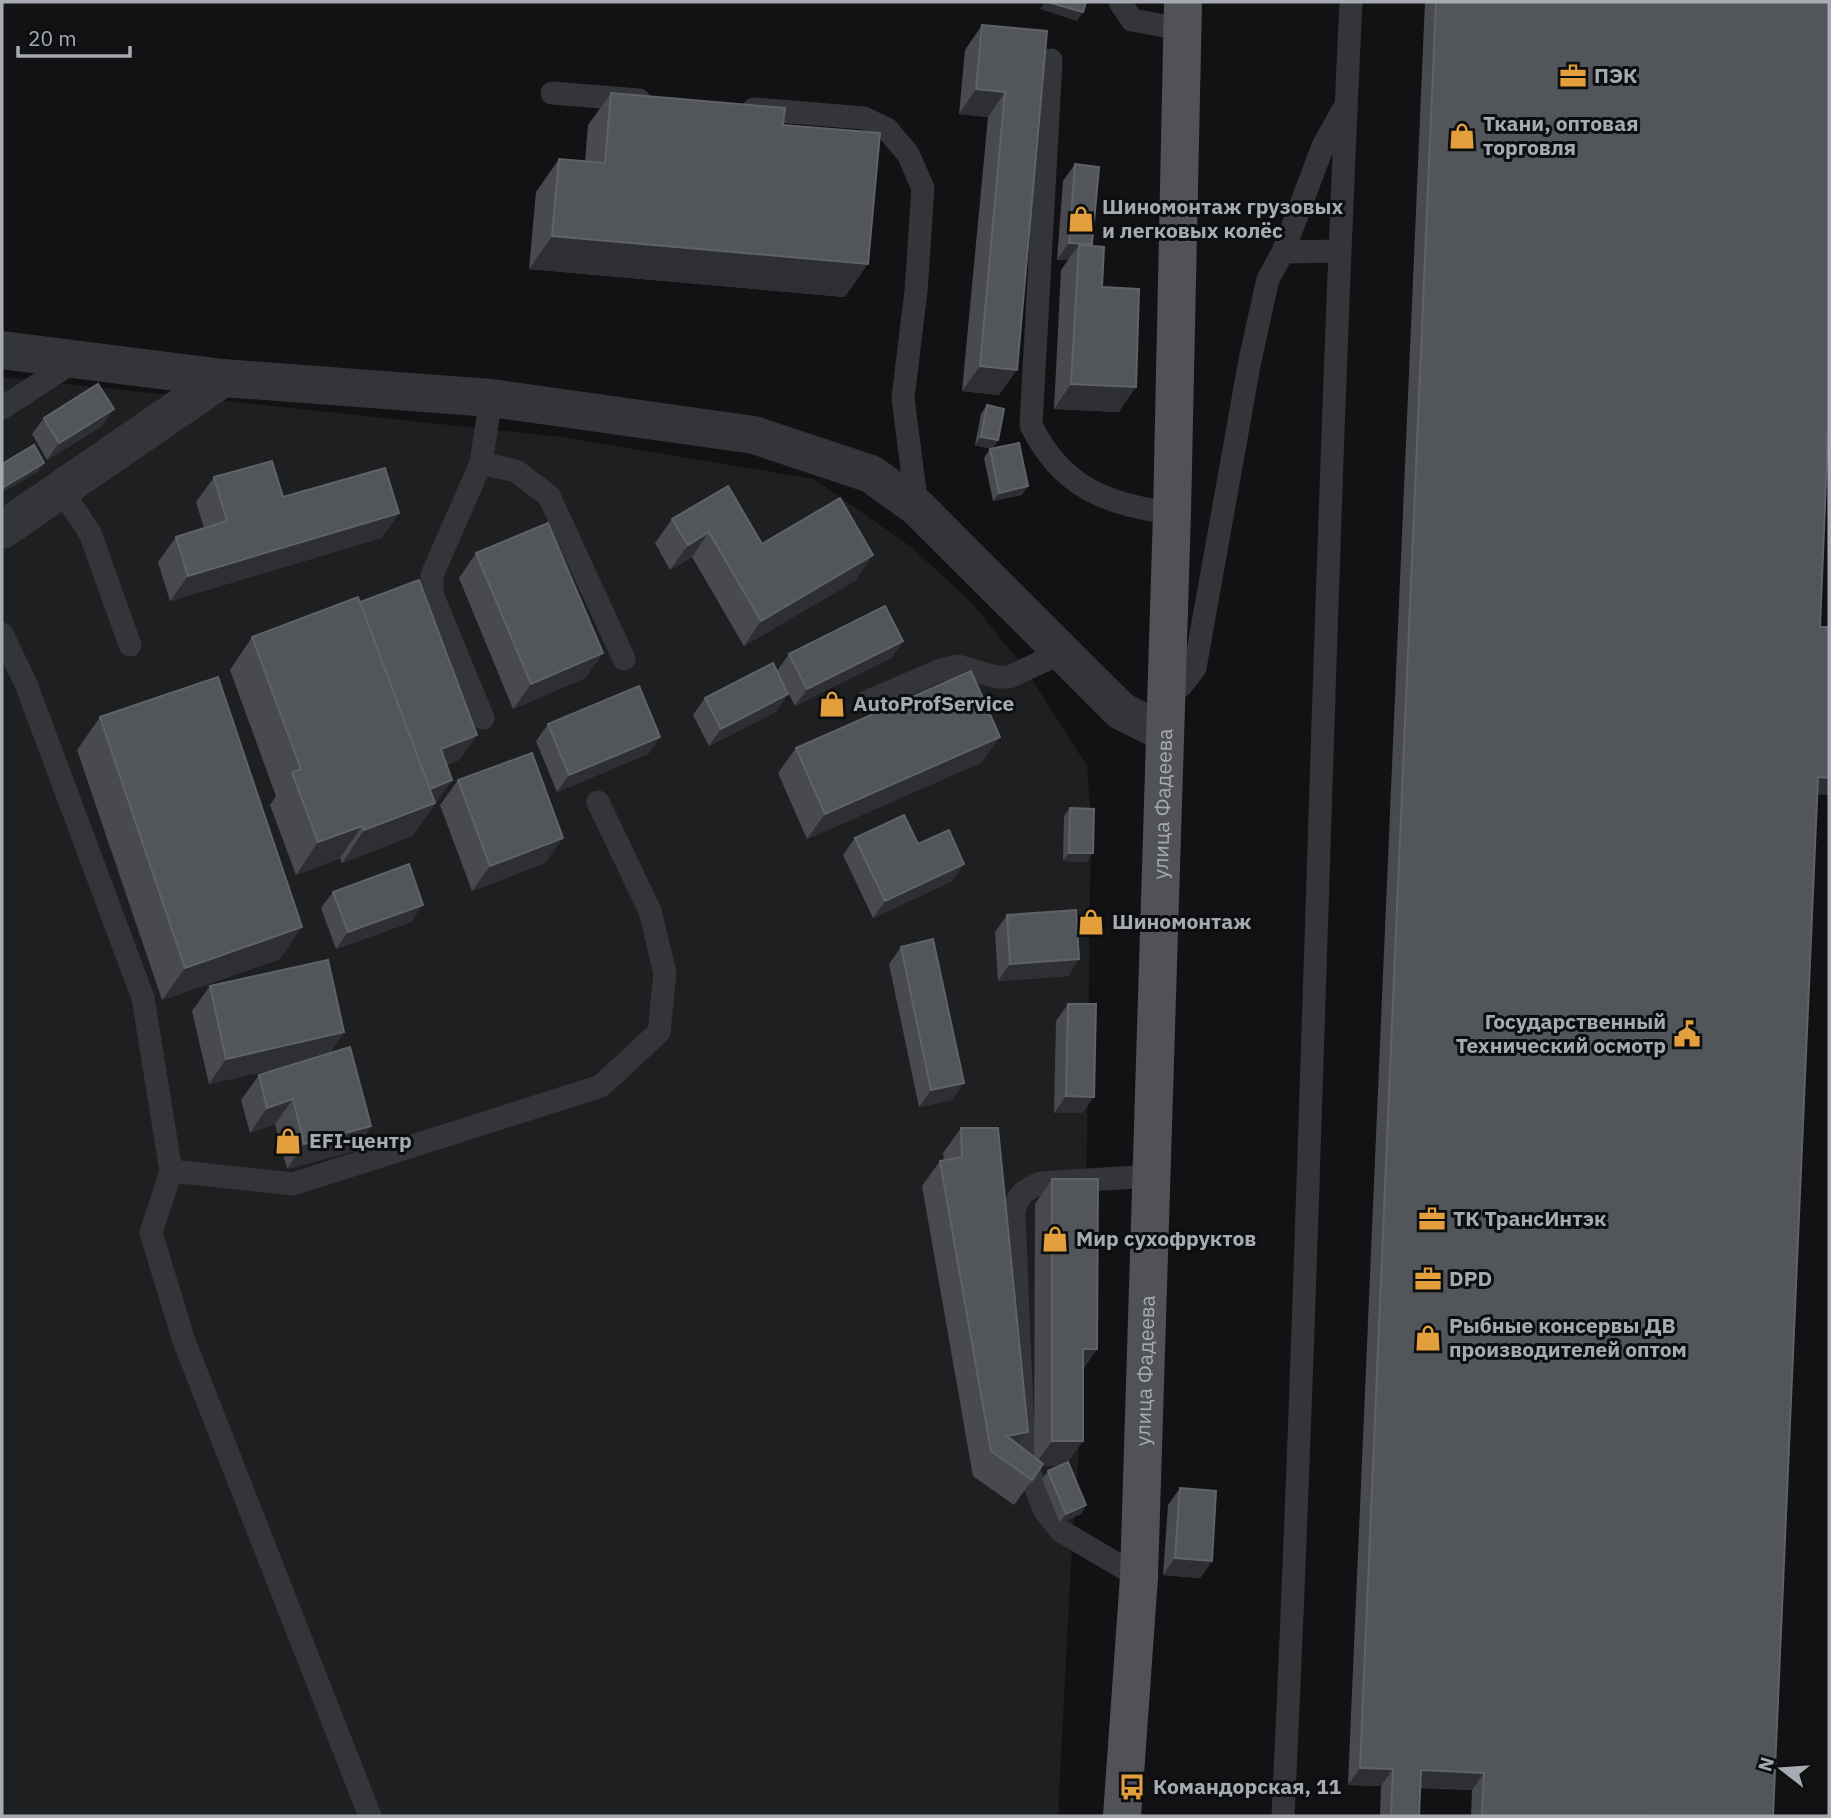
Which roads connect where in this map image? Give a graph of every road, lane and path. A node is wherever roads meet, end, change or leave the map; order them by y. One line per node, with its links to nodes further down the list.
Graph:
1 (1120, 2): 3 (lane)
2 (1351, 2): 7 (lane)
3 (1183, 15): 19 (main road, улица Фадеева)
4 (1051, 60): 19 (lane)
5 (552, 93): 6 (lane)
6 (660, 102)
7 (1346, 104): 9 (lane); 10 (lane)
8 (728, 107): 18 (lane)
9 (1339, 251): 10 (lane); 35 (lane)
10 (1283, 252): 25 (lane)
11 (2, 350): 12 (street)
12 (76, 360): 13 (street); 15 (lane)
13 (223, 378): 14 (street); 17 (street)
14 (491, 398): 16 (lane); 18 (street)
15 (2, 408)
16 (481, 463): 24 (lane); 27 (lane)
17 (62, 491): 20 (street); 22 (lane)
18 (917, 506): 23 (street)
19 (1172, 513): 25 (main road, улица Фадеева)
20 (2, 530)
21 (2, 634): 30 (lane)
22 (130, 645)
23 (1063, 652): 26 (lane); 28 (street)
24 (624, 659)
25 (1166, 690): 28 (main road, улица Фадеева)
26 (866, 702)
27 (483, 718)
28 (1165, 733): 31 (main road, улица Фадеева)
29 (598, 802): 30 (lane)
30 (171, 1171): 33 (lane)
31 (1152, 1176): 32 (main road, улица Фадеева); 32 (lane)
32 (1139, 1577): 34 (main road, улица Фадеева)
33 (370, 1816)
34 (1122, 1816)
35 (1283, 1816)

